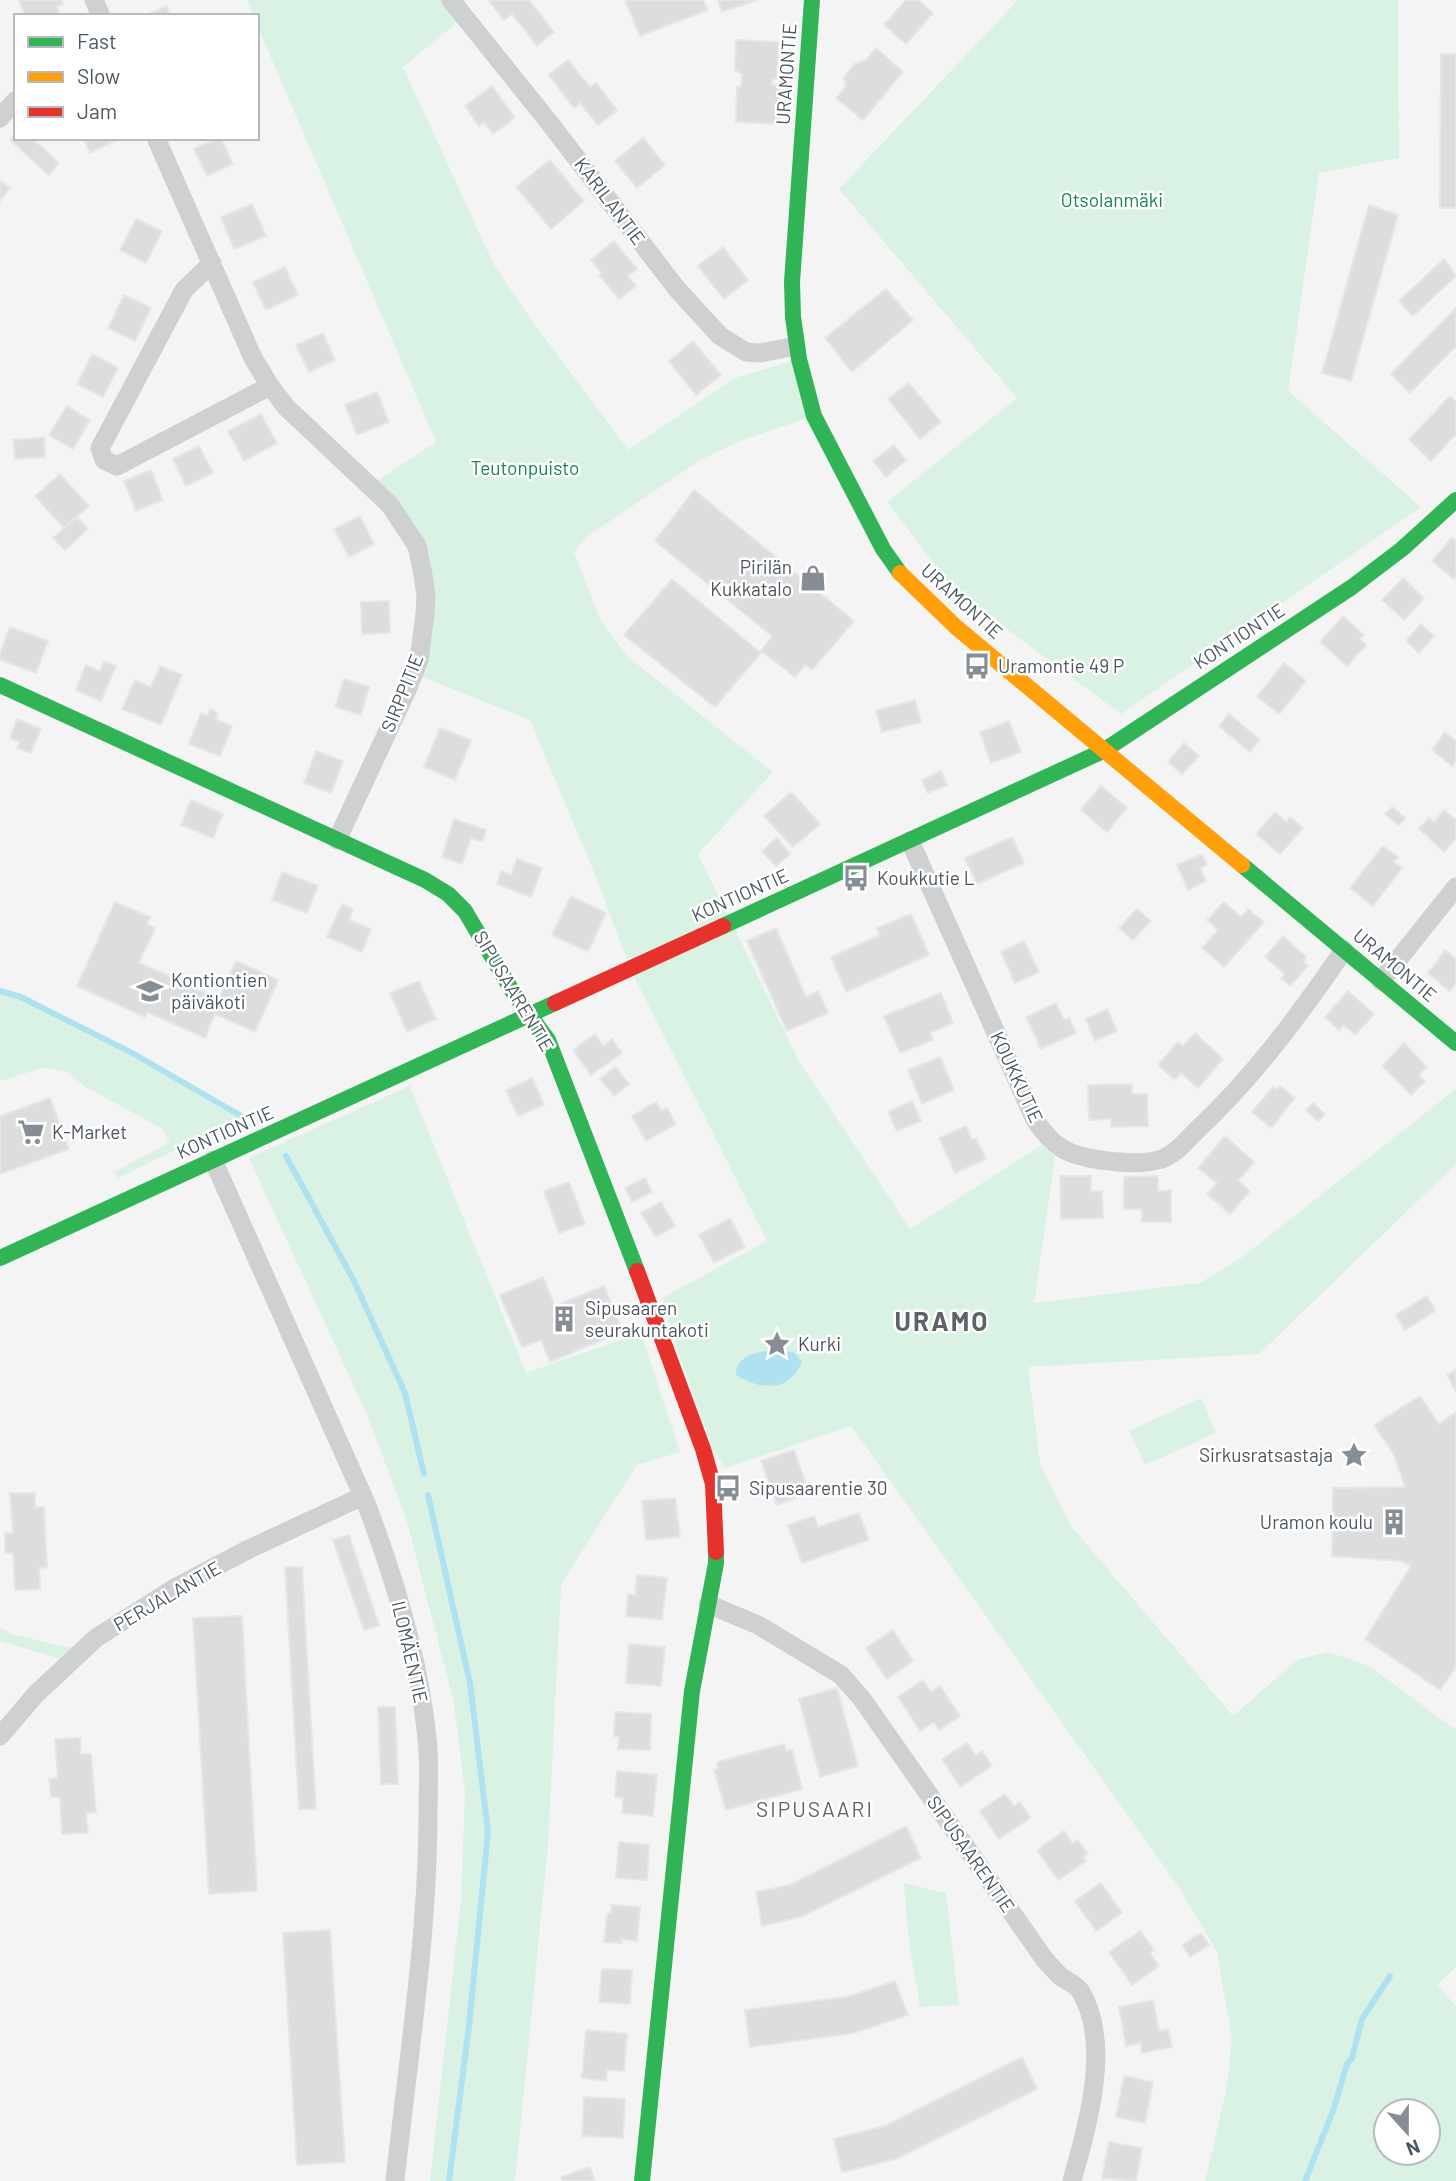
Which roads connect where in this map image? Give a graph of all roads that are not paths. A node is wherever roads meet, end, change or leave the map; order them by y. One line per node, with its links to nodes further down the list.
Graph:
1 (451, 0): 7 (street, KARILANTIE)
2 (812, 0): 7 (street, URAMONTIE)
3 (14, 102): 4 (street)
4 (0, 118)
5 (157, 140): 6 (street, SIRPPITIE)
6 (212, 263): 8 (street, SIRPPITIE); 8 (street)
7 (796, 345): 11 (street, URAMONTIE)
8 (270, 387): 12 (street, SIRPPITIE)
9 (1456, 500): 11 (street, KONTIONTIE)
10 (0, 685): 12 (street, SIPUSAARENTIE)
11 (1103, 751): 13 (street, KONTIONTIE); 15 (street, URAMONTIE)
12 (337, 840): 17 (street, SIPUSAARENTIE)
13 (910, 841): 15 (street, KOUKKUTIE); 17 (street, KONTIONTIE)
14 (1456, 887): 16 (street)
15 (1344, 950): 16 (street, URAMONTIE)
16 (1381, 981): 18 (street, URAMONTIE)
17 (531, 1015): 19 (street, KONTIONTIE); 22 (street, SIPUSAARENTIE)
18 (1456, 1043)
19 (213, 1160): 20 (street, KONTIONTIE); 21 (street, ILOMÄENTIE)
20 (0, 1258)
21 (363, 1496): 23 (street, PERJALANTIE); 24 (street, ILOMÄENTIE)
22 (708, 1604): 25 (street, SIPUSAARENTIE); 26 (street, SIPUSAARENTIE)
23 (0, 1736)
24 (395, 2181)
25 (642, 2181)
26 (1072, 2181)

